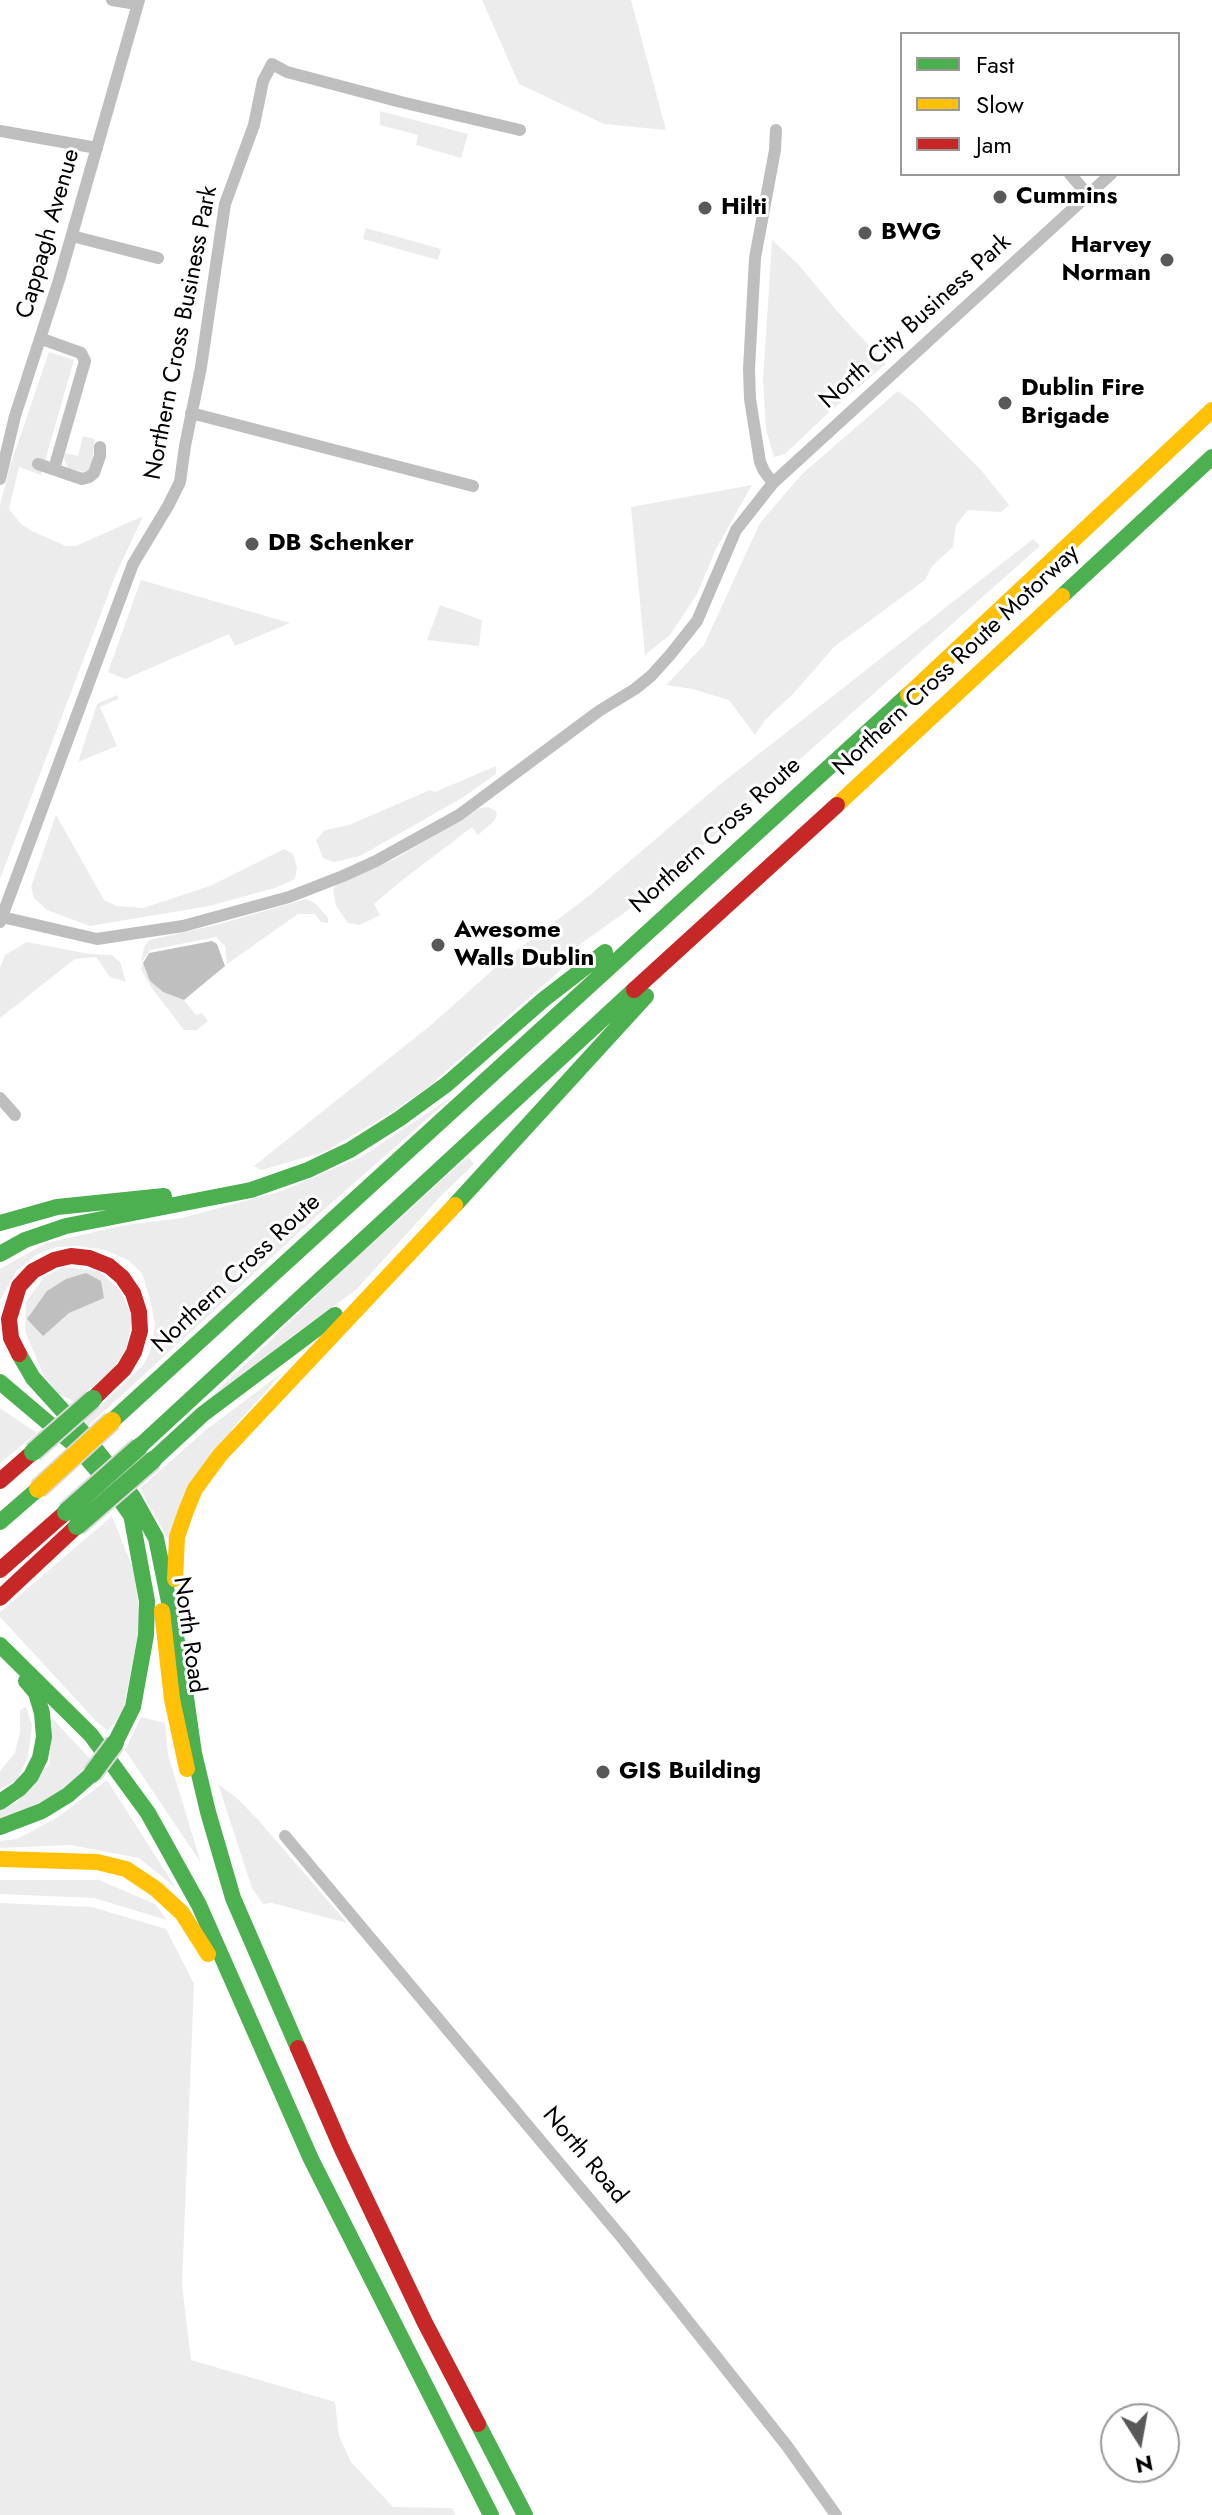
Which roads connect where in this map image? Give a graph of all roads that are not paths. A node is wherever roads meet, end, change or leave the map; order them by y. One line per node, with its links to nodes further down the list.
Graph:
1 (112, 0): 2 (street)
2 (138, 2): 6 (street, Cappagh Avenue)
3 (520, 130): 14 (street, Northern Cross Business Park)
4 (776, 130): 22 (street)
5 (0, 131): 6 (street)
6 (97, 148): 10 (street, Cappagh Avenue)
7 (1072, 176): 9 (street)
8 (1109, 176): 9 (street, North City Business Park)
9 (1088, 195): 22 (street, North City Business Park)
10 (72, 236): 11 (street); 12 (street, Cappagh Avenue)
11 (158, 258)
12 (42, 339): 16 (street, Cappagh Avenue); 20 (street)
13 (1212, 410): 24 (main road, Northern Cross Route)
14 (191, 413): 23 (street); 26 (street, Northern Cross Business Park)
15 (0, 414): 16 (street)
16 (15, 416): 21 (street, Cappagh Avenue)
17 (100, 447): 20 (street)
18 (1212, 457): 25 (main road, Northern Cross Route Motorway)
19 (38, 464): 20 (street)
20 (54, 469)
21 (0, 479)
22 (773, 483): 26 (street, North City Business Park)
23 (473, 486)
24 (747, 839): 29 (main road); 37 (main road, Northern Cross Route, bridge)
25 (733, 901): 31 (main road); 36 (main road, bridge)
26 (1, 920)
27 (0, 1098): 28 (street)
28 (15, 1115)
29 (278, 1181): 30 (main road); 32 (main road)
30 (0, 1223)
31 (414, 1246): 36 (main road, bridge); 41 (main road)
32 (0, 1254)
33 (0, 1382): 35 (main road, North Road)
34 (0, 1481): 35 (main road, bridge)
35 (132, 1506): 41 (main road); 43 (main road, bridge); 46 (main road, North Road)
36 (72, 1519): 38 (main road); 39 (main road)
37 (0, 1522)
38 (0, 1570)
39 (2, 1597)
40 (0, 1645): 42 (main road); 47 (main road)
41 (180, 1656): 46 (main road)
42 (0, 1802)
43 (0, 1827)
44 (285, 1836): 50 (street, North Road)
45 (0, 1859): 47 (main road)
46 (233, 1898): 49 (main road)
47 (302, 2138): 48 (main road)
48 (491, 2515)
49 (525, 2515)
50 (836, 2515)

